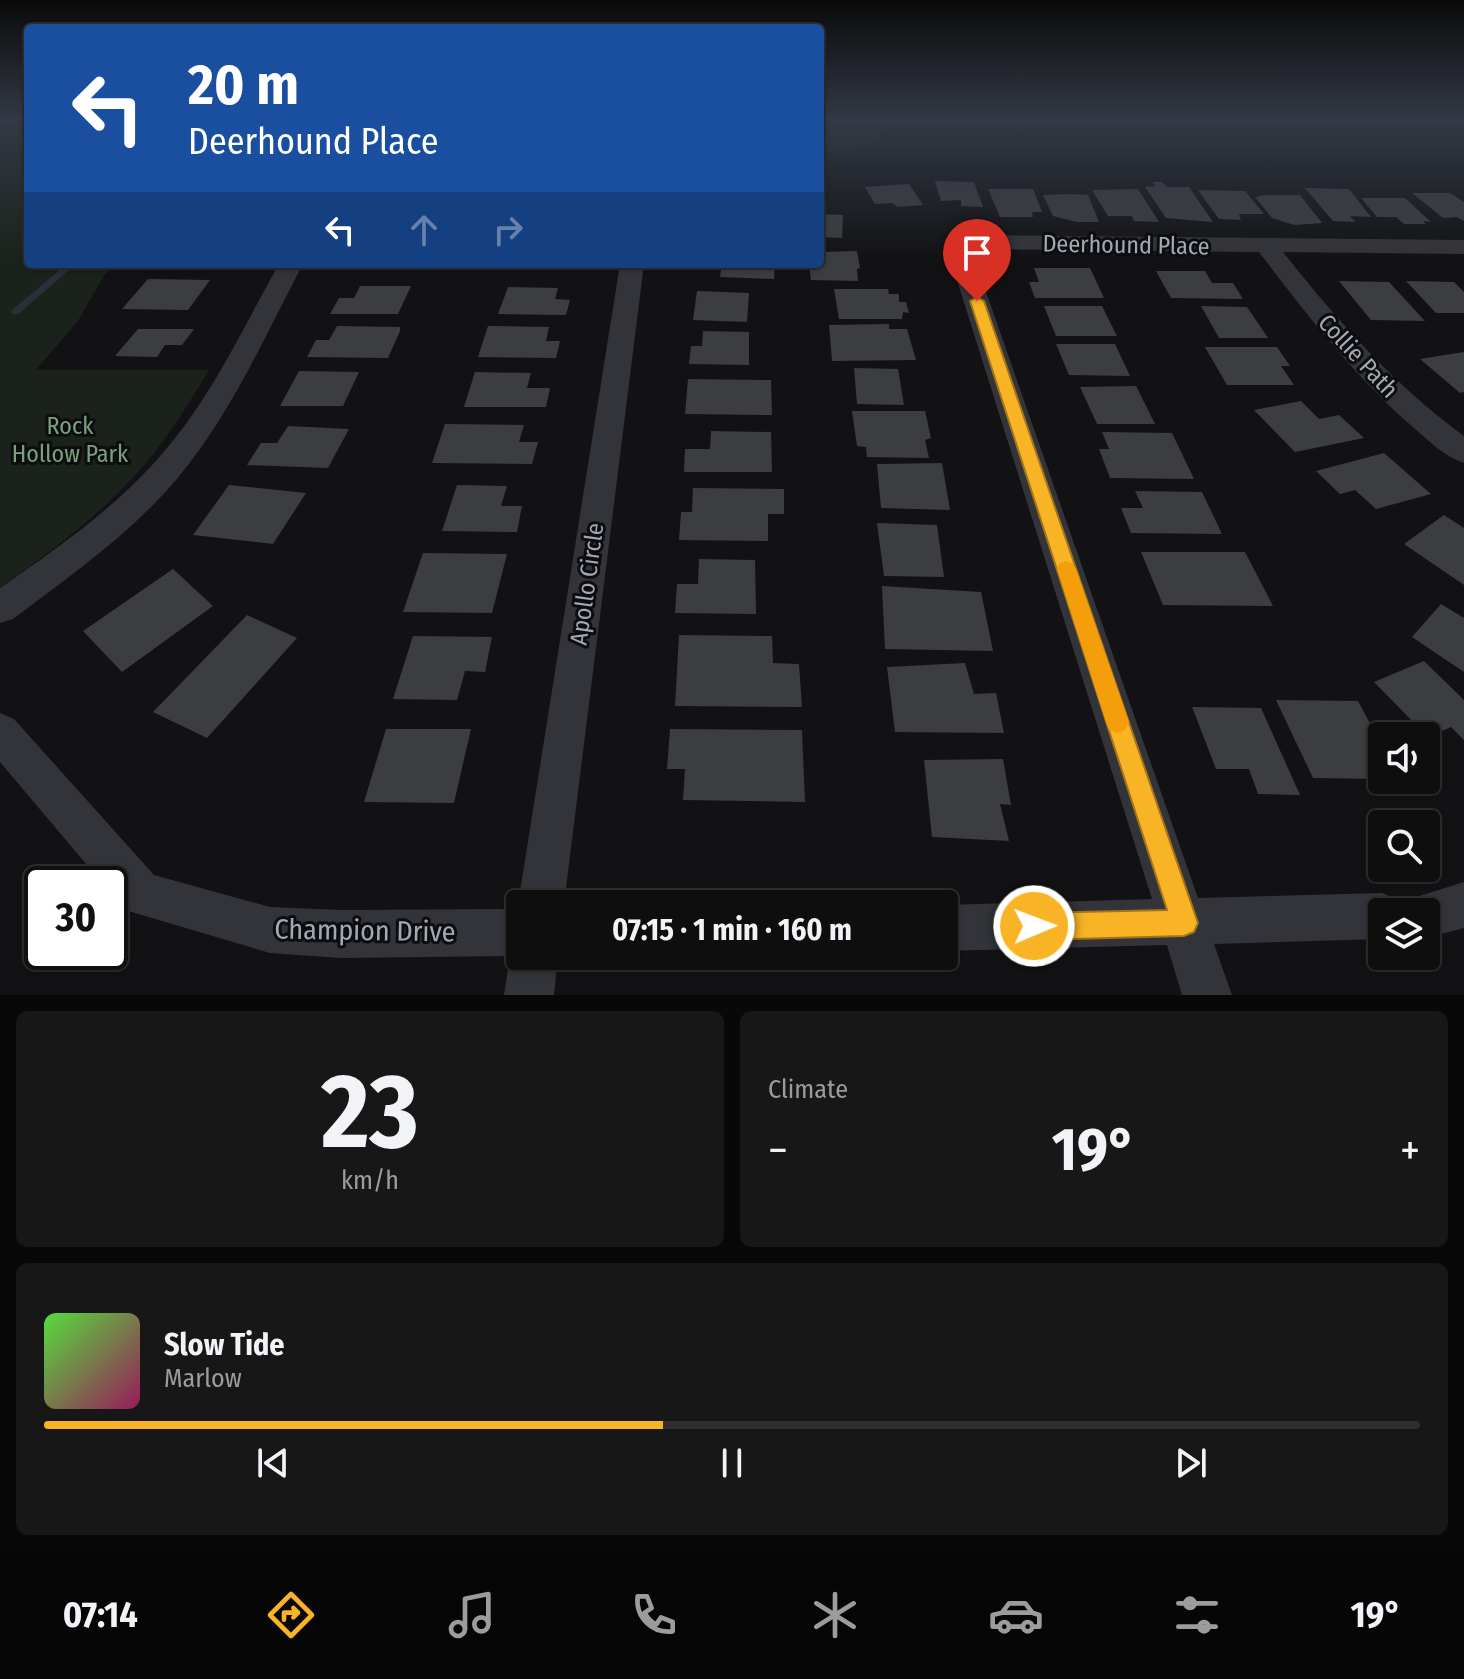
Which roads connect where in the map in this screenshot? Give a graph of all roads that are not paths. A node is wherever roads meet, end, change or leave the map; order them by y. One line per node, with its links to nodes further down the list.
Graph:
1 (1266, 246): 2 (street, Deerhound Place); 5 (street, Collie Path); 12 (street, Deerhound Place)
2 (1464, 247)
3 (289, 268): 6 (street)
4 (631, 268): 8 (street, Apollo Circle)
5 (1464, 452)
6 (0, 608)
7 (0, 732): 14 (street, Champion Drive)
8 (543, 890)
9 (1464, 905): 10 (street)
10 (1440, 911)
11 (1368, 916): 12 (street)
12 (1184, 923): 13 (street); 17 (street, Deerhound Place)
13 (958, 928)
14 (506, 932)
15 (532, 970): 16 (street)
16 (529, 995)
17 (1207, 995)

